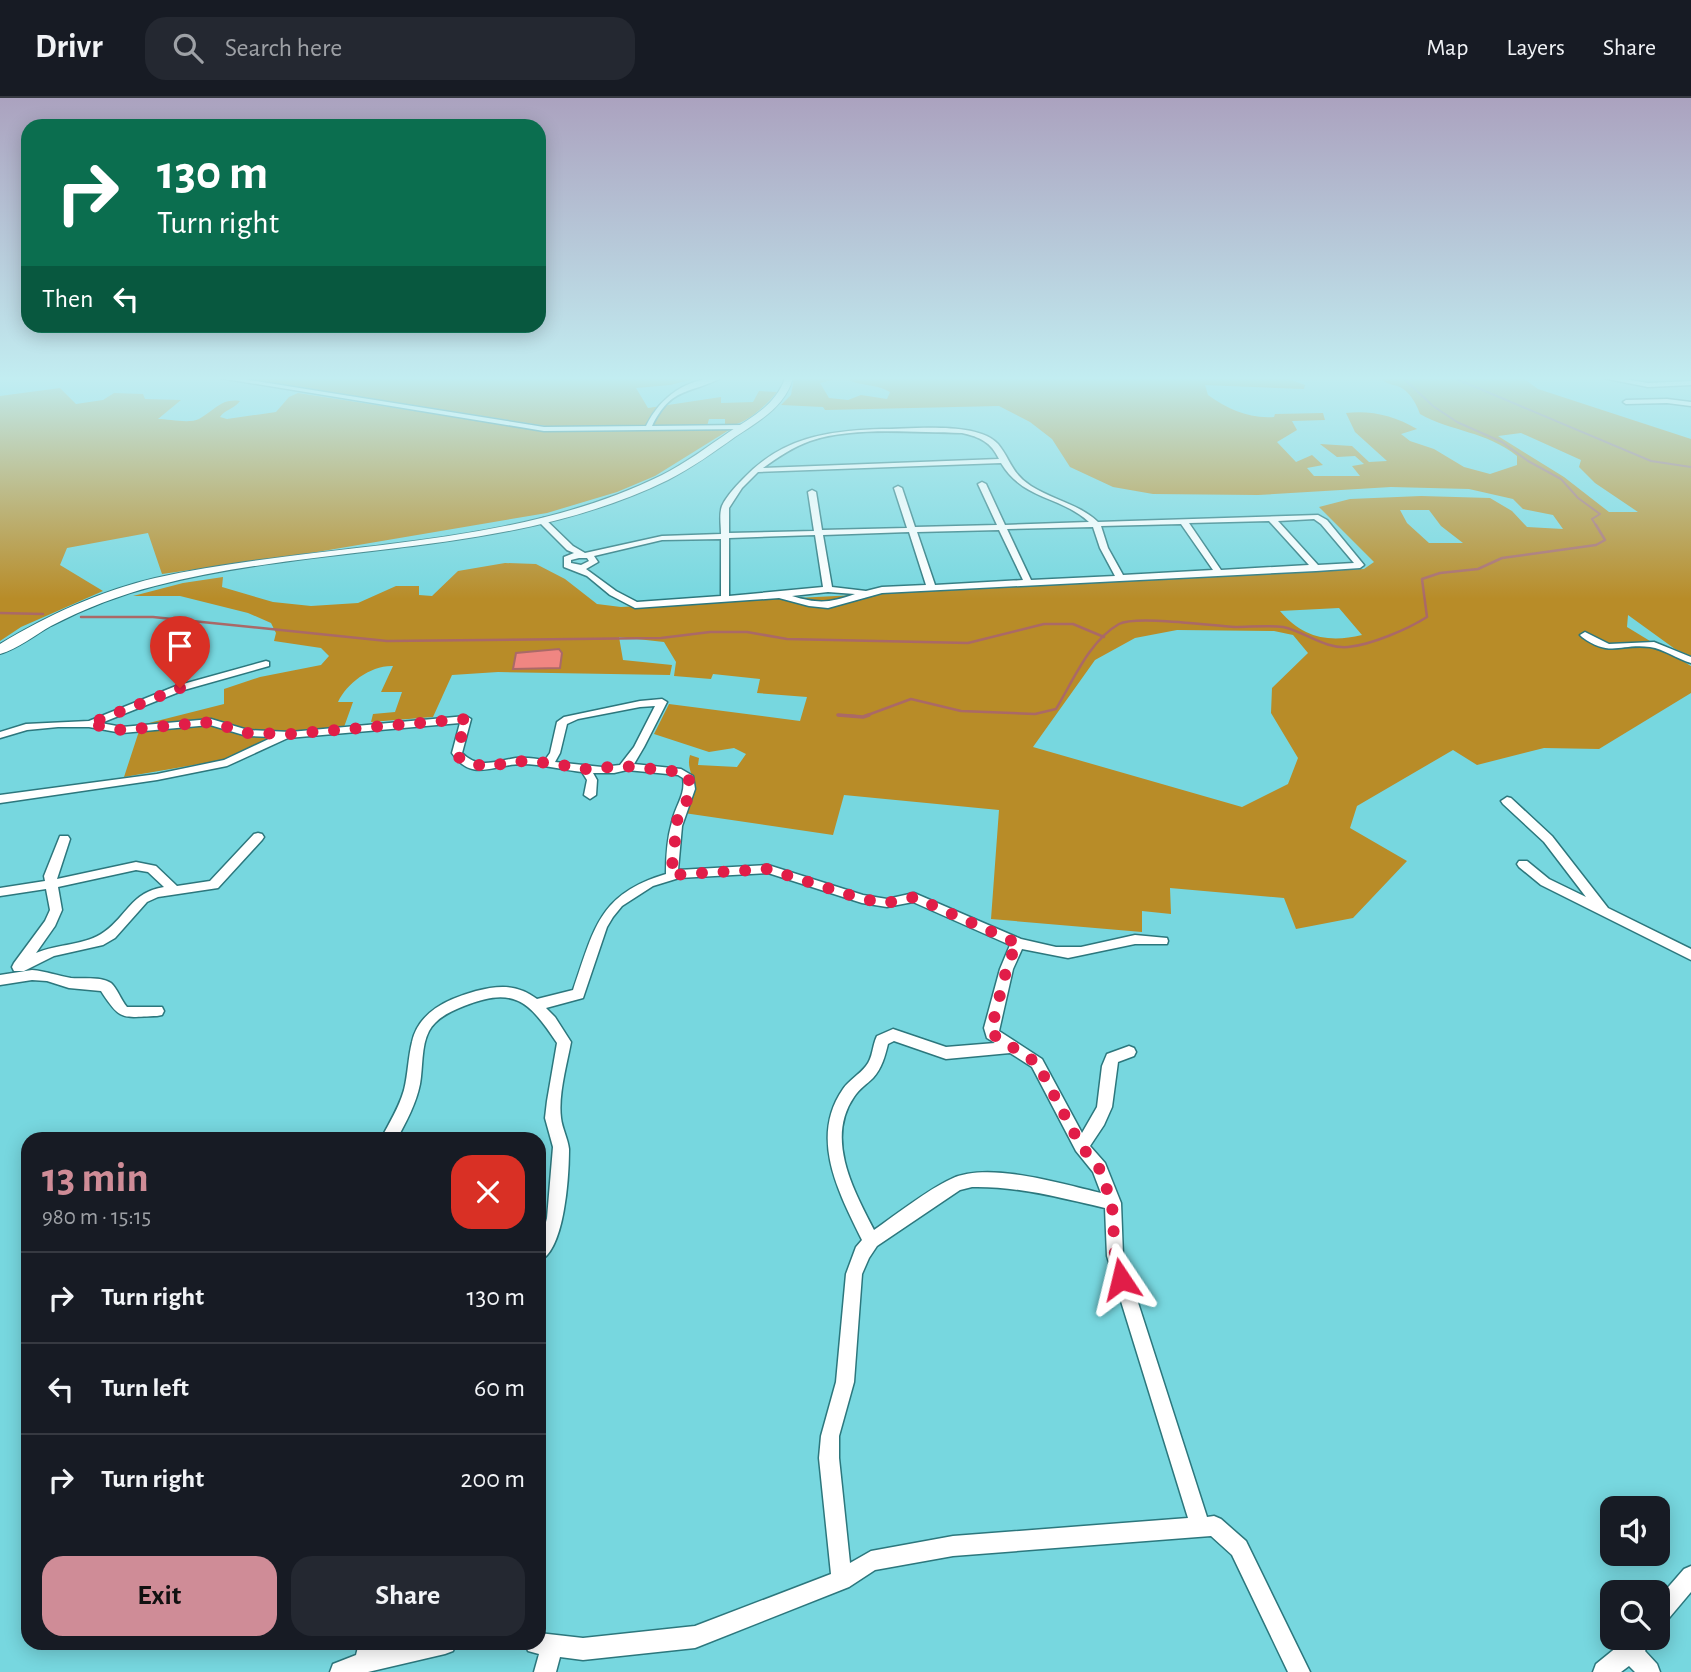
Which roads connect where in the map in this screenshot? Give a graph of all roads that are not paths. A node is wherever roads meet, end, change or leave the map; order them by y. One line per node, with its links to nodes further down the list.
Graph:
1 (705, 451): 10 (street)
2 (782, 451): 5 (street)
3 (998, 451): 4 (street)
4 (1003, 461): 5 (street); 12 (street)
5 (757, 470): 16 (street)
6 (982, 484): 13 (street)
7 (898, 488): 14 (street)
8 (812, 492): 15 (street)
9 (1271, 518): 11 (street); 20 (street); 20 (street)
10 (536, 521): 17 (street); 18 (street); 31 (street)
11 (1184, 522): 12 (street); 21 (street)
12 (1097, 525): 13 (street); 22 (street)
13 (1001, 528): 14 (street); 23 (street)
14 (913, 531): 15 (street); 24 (street)
15 (817, 534): 16 (street); 25 (street)
16 (726, 538): 17 (street); 29 (street)
17 (589, 558): 18 (street); 19 (street); 27 (street)
18 (567, 559): 19 (street)
19 (577, 568): 27 (street)
20 (1315, 568): 21 (street)
21 (1218, 572): 22 (street)
22 (1120, 578): 23 (street)
23 (1029, 584): 24 (street)
24 (930, 587): 26 (street)
25 (828, 589): 26 (street); 28 (street)
26 (863, 592): 28 (street)
27 (619, 595): 29 (street)
28 (779, 596): 29 (street)
29 (725, 599)
30 (1585, 635): 32 (street)
31 (0, 650)
32 (1691, 660)
33 (266, 664): 34 (street)
34 (89, 724): 35 (street); 36 (street)
35 (287, 734): 37 (street); 41 (street)
36 (0, 736)
37 (549, 763): 38 (street); 39 (street)
38 (625, 766): 39 (street); 46 (street)
39 (586, 769): 40 (street)
40 (590, 794)
41 (0, 799)
42 (1507, 801): 50 (street)
43 (258, 837): 48 (street)
44 (64, 839): 47 (street)
45 (1522, 864): 50 (street)
46 (671, 875): 52 (street); 55 (street)
47 (51, 884): 48 (street); 49 (street); 54 (street)
48 (173, 888): 54 (street)
49 (0, 892)
50 (1604, 911): 53 (street)
51 (1162, 941): 52 (street)
52 (1019, 944): 57 (street)
53 (1691, 955)
54 (11, 975): 56 (street)
55 (535, 1005): 59 (street); 63 (street)
56 (157, 1011)
57 (1014, 1046): 60 (street); 62 (street)
58 (1129, 1052): 60 (street)
59 (392, 1132)
60 (1081, 1146): 61 (street)
61 (1112, 1203): 62 (street); 64 (street)
62 (871, 1241): 66 (street)
63 (546, 1243)
64 (1200, 1525): 66 (street); 76 (street)
65 (1691, 1576): 67 (street)
66 (842, 1580): 68 (street)
67 (1670, 1601)
68 (546, 1645)
69 (390, 1650): 73 (street)
70 (544, 1650): 75 (street)
71 (1629, 1650): 77 (street)
72 (1639, 1650): 78 (street)
73 (367, 1653): 74 (street)
74 (341, 1672)
75 (545, 1672)
76 (1299, 1672)
77 (1604, 1672)
78 (1649, 1672)

